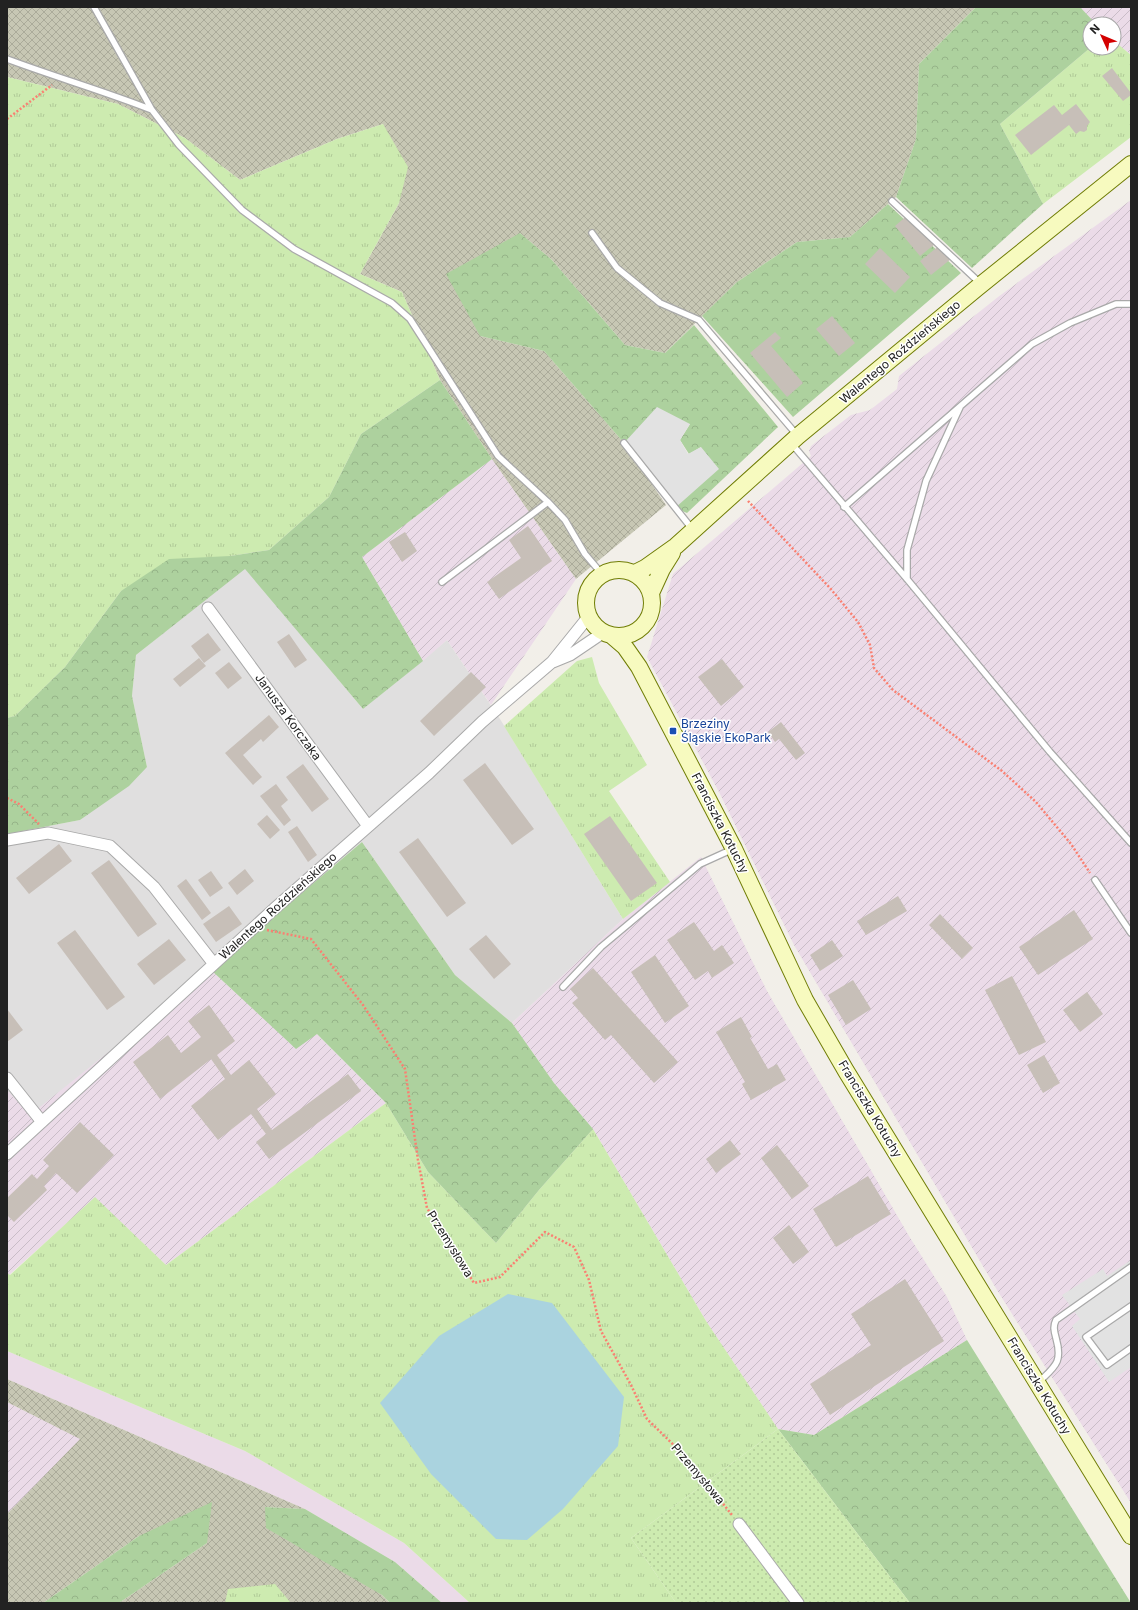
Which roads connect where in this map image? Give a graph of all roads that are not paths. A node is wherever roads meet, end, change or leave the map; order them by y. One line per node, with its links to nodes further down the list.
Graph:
1 (94, 7): 3 (lane)
2 (7, 60): 3 (lane)
3 (152, 110): 12 (lane)
4 (1131, 164): 7 (street, Walentego Roździeńskiego)
5 (892, 201): 7 (lane)
6 (592, 233): 10 (lane)
7 (981, 285): 10 (street, Walentego Roździeńskiego)
8 (1131, 304): 9 (lane)
9 (961, 406): 13 (lane); 18 (lane)
10 (794, 440): 13 (lane); 14 (street, Walentego Roździeńskiego)
11 (624, 443): 14 (lane)
12 (548, 502): 17 (lane); 19 (lane)
13 (844, 507): 18 (lane)
14 (693, 530): 15 (street, Walentego Roździeńskiego)
15 (676, 546): 16 (street, Walentego Roździeńskiego); 20 (street, Walentego Roździeńskiego)
16 (635, 573): 17 (street); 20 (street)
17 (602, 574): 22 (street)
18 (907, 579): 29 (lane)
19 (442, 582)
20 (651, 593): 23 (street)
21 (208, 608): 27 (street, Janusza Korczaka)
22 (589, 616): 24 (street); 25 (street, Walentego Roździeńskiego)
23 (640, 629): 24 (street); 26 (street, Franciszka Kotuchy)
24 (607, 634): 25 (street, Walentego Roździeńskiego); 26 (street, Franciszka Kotuchy)
25 (552, 662): 27 (street, Walentego Roździeńskiego)
26 (639, 667): 30 (street, Franciszka Kotuchy)
27 (368, 826): 33 (street, Walentego Roździeńskiego)
28 (7, 840): 33 (street)
29 (1131, 843)
30 (734, 849): 34 (lane); 41 (street, Franciszka Kotuchy)
31 (1095, 880): 32 (lane)
32 (1131, 933)
33 (214, 964): 36 (street, Walentego Roździeńskiego)
34 (563, 987)
35 (7, 1078): 36 (street)
36 (42, 1122): 37 (street, Walentego Roździeńskiego)
37 (7, 1154)
38 (1131, 1267): 41 (lane)
39 (1131, 1306): 40 (lane)
40 (1131, 1348)
41 (1038, 1383): 43 (street, Franciszka Kotuchy)
42 (739, 1524): 44 (street)
43 (1131, 1536)
44 (798, 1603)

